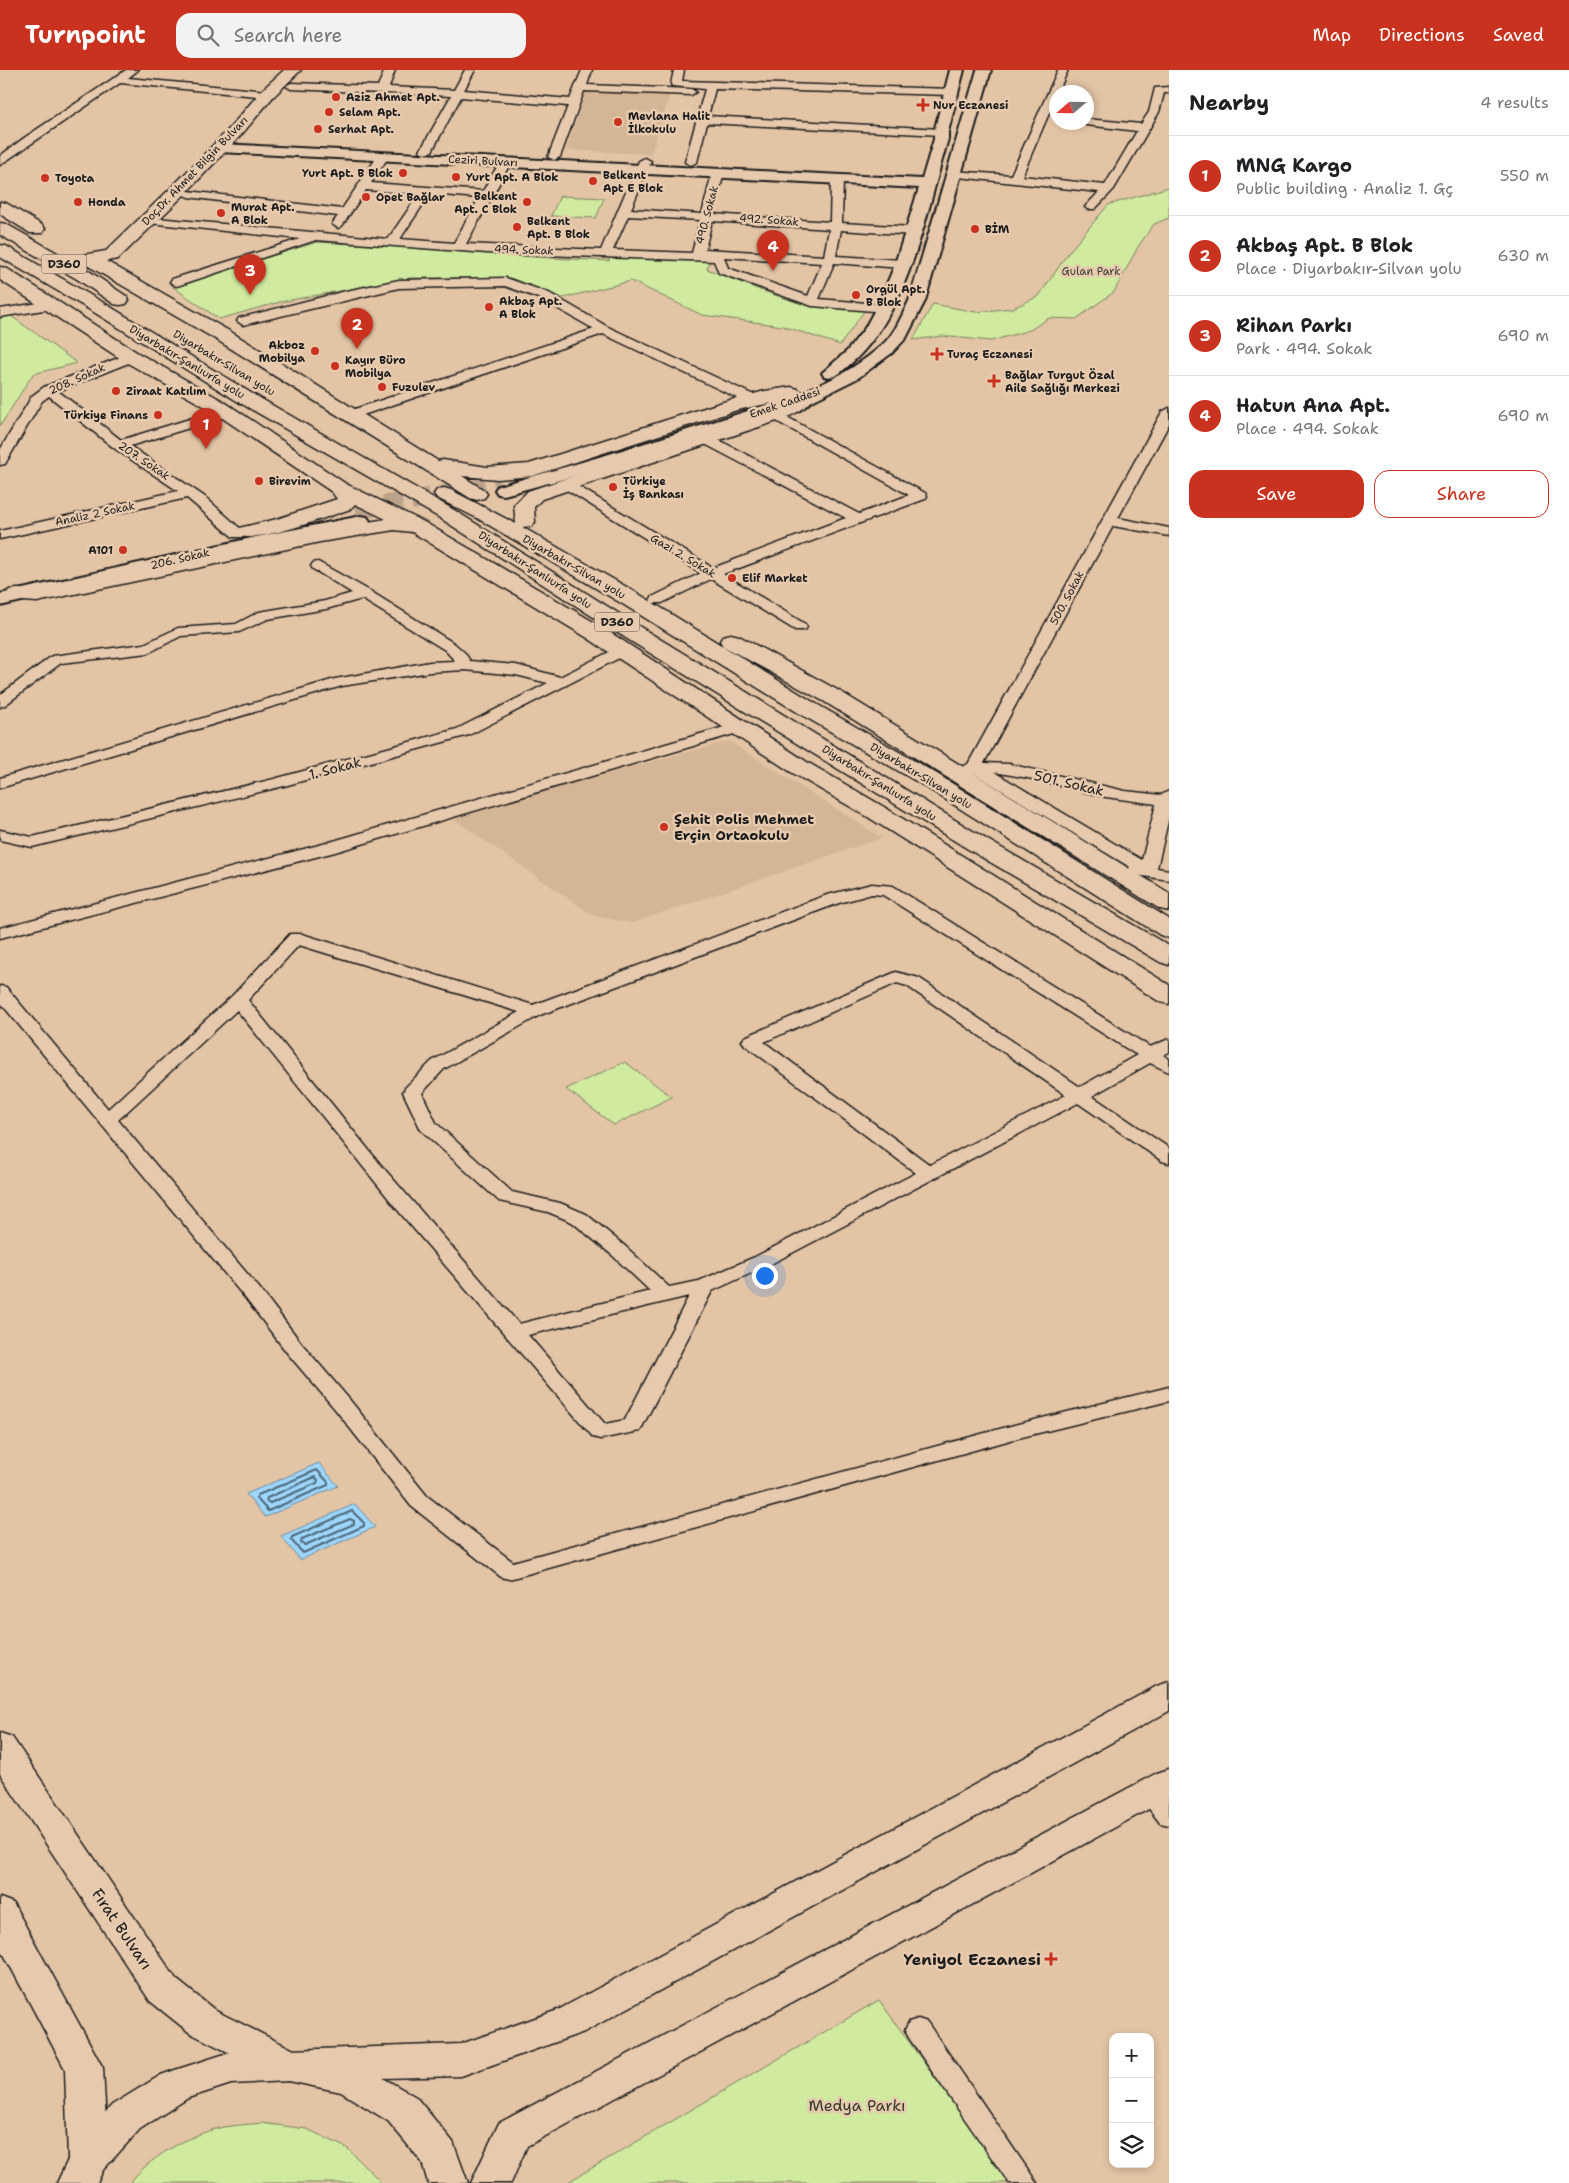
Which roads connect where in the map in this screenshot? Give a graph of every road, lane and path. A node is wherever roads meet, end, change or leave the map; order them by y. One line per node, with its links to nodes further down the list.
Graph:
1 (133, 70): 11 (street)
2 (307, 70): 10 (main road, Doç.Dr. Ahmet Bilgin Bulvarı)
3 (390, 70): 13 (street)
4 (470, 70): 17 (street)
5 (586, 70): 12 (street)
6 (679, 70): 14 (street)
7 (957, 70): 16 (street, Emek Caddesi)
8 (984, 70): 35 (street, Emek Caddesi)
9 (1064, 70): 20 (street)
10 (292, 78): 13 (street); 18 (main road, Doç.Dr. Ahmet Bilgin Bulvarı); 26 (main road, Doç.Dr. Ahmet Bilgin Bulvarı)
11 (118, 80): 18 (street); 30 (street)
12 (580, 88): 14 (street); 19 (street)
13 (382, 90): 17 (street)
14 (710, 90): 16 (street); 23 (street)
15 (1169, 90): 24 (street)
16 (953, 92): 25 (street, Emek Caddesi)
17 (457, 93): 19 (street); 27 (street)
18 (267, 94): 26 (main road, Doç.Dr. Ahmet Bilgin Bulvarı)
19 (574, 103): 29 (street)
20 (1042, 118): 21 (street); 38 (street)
21 (1049, 118)
22 (1094, 123): 24 (street)
23 (701, 124): 25 (street); 32 (street)
24 (1144, 128): 40 (street)
25 (941, 135): 37 (street, Emek Caddesi)
26 (231, 143): 27 (street, Ceziri Bulvarı); 28 (street, Ceziri Bulvarı); 42 (main road, Doç.Dr. Ahmet Bilgin Bulvarı); 49 (main road, Doç.Dr. Ahmet Bilgin Bulvarı)
27 (426, 150): 29 (street, Ceziri Bulvarı)
28 (383, 156): 31 (street, Ceziri Bulvarı); 39 (street)
29 (554, 157): 33 (street, Ceziri Bulvarı)
30 (0, 162)
31 (504, 162): 33 (street, Ceziri Bulvarı); 43 (street)
32 (691, 162): 33 (street, Ceziri Bulvarı); 37 (street, Ceziri Bulvarı)
33 (643, 165): 34 (street, Ceziri Bulvarı); 46 (street)
34 (718, 173): 36 (street, Ceziri Bulvarı); 48 (street, 490. Sokak)
35 (952, 174): 38 (street); 76 (street, Emek Caddesi)
36 (837, 179): 37 (street, Ceziri Bulvarı); 51 (street)
37 (928, 179): 53 (street, Emek Caddesi)
38 (1015, 179): 40 (street)
39 (363, 186): 41 (street); 47 (street)
40 (1108, 189): 45 (street)
41 (427, 191): 43 (street); 56 (street)
42 (188, 194): 47 (street); 50 (main road, Doç.Dr. Ahmet Bilgin Bulvarı)
43 (486, 195): 57 (street)
44 (0, 207): 54 (main road)
45 (1091, 207)
46 (625, 212): 48 (street, 492. Sokak); 59 (street)
47 (344, 214): 55 (street)
48 (708, 216): 51 (street, 492. Sokak); 60 (street, 490. Sokak)
49 (149, 219): 50 (street, 494. Sokak); 64 (main road, Doç.Dr. Ahmet Bilgin Bulvarı)
50 (166, 222): 55 (street, 494. Sokak); 64 (main road, Doç.Dr. Ahmet Bilgin Bulvarı)
51 (836, 225): 53 (street, 492. Sokak); 61 (street)
52 (0, 228): 112 (main road, Diyarbakır-Silvan yolu / D360)
53 (912, 231): 62 (street, Emek Caddesi)
54 (53, 238)
55 (322, 238): 56 (street, 494. Sokak); 65 (street)
56 (392, 242): 57 (street, 494. Sokak)
57 (458, 247): 59 (street, 494. Sokak)
58 (0, 250): 66 (main road, Diyarbakır-Şanlıurfa yolu / D360)
59 (606, 253): 60 (street, 494. Sokak)
60 (697, 254): 61 (street); 67 (street, 494. Sokak)
61 (829, 260): 62 (street); 67 (street)
62 (902, 264): 68 (street, Emek Caddesi)
63 (0, 272): 66 (main road)
64 (116, 275): 74 (main road)
65 (176, 282)
66 (59, 296): 69 (street); 73 (main road); 78 (main road); 116 (main road, Diyarbakır-Şanlıurfa yolu / D360)
67 (812, 302): 68 (street, 494. Sokak)
68 (886, 308): 76 (street, Emek Caddesi)
69 (0, 313)
70 (161, 320): 74 (main road)
71 (243, 321): 72 (street)
72 (604, 330): 77 (street); 80 (street)
73 (131, 357): 75 (street, 208. Sokak); 78 (main road)
74 (305, 387): 80 (main road)
75 (48, 390): 83 (street, 207. Sokak); 85 (street, 208. Sokak)
76 (798, 396): 77 (main road); 81 (main road); 88 (street, Emek Caddesi)
77 (753, 400): 84 (main road)
78 (222, 409): 83 (street); 87 (main road)
79 (1169, 412): 92 (street, 500. Sokak)
80 (351, 415): 84 (main road)
81 (776, 415): 82 (main road); 91 (street)
82 (706, 439): 86 (main road); 91 (street)
83 (119, 445): 89 (street, 207. Sokak)
84 (421, 460): 93 (main road)
85 (0, 461)
86 (566, 485): 93 (main road); 99 (street, Gazi 2. Sokak)
87 (339, 488): 94 (main road); 97 (main road)
88 (502, 488)
89 (190, 493): 96 (street, Analiz 2 Sokak); 97 (street, 207. Sokak)
90 (358, 516): 100 (street, 206. Sokak)
91 (856, 518): 99 (street)
92 (1108, 521): 95 (street); 111 (street, 500. Sokak)
93 (525, 522): 102 (main road)
94 (417, 526): 100 (main road); 105 (main road)
95 (1169, 532)
96 (0, 534)
97 (238, 534): 100 (main road)
98 (318, 566): 101 (street)
99 (712, 573): 102 (street); 103 (street, Gazi 2. Sokak)
100 (9, 594)
101 (365, 594): 106 (street); 109 (street)
102 (657, 600): 104 (main road)
103 (800, 627)
104 (737, 644): 111 (main road); 112 (main road)
105 (622, 651): 107 (street, 1. Sokak); 108 (main road)
106 (465, 665): 107 (street); 113 (street)
107 (562, 682): 115 (street, 1. Sokak)
108 (688, 694): 110 (main road); 116 (main road)
109 (0, 702)
110 (738, 728): 122 (street); 125 (main road)
111 (966, 771): 114 (street, 501. Sokak); 117 (main road); 118 (street)
112 (929, 779): 121 (main road, Diyarbakır-Silvan yolu / D360)
113 (0, 783)
114 (1167, 798): 118 (street, 501. Sokak)
115 (0, 835)
116 (977, 844): 123 (main road, Diyarbakır-Şanlıurfa yolu / D360)
117 (1106, 866): 118 (street); 120 (main road)
118 (1148, 871): 119 (street)
119 (1169, 875)
120 (1169, 904)
121 (1169, 930)
122 (0, 933)
123 (1169, 957)
124 (0, 991): 132 (street)
125 (1169, 996)
126 (238, 1000): 127 (street); 132 (street); 137 (street)
127 (534, 1011): 129 (street); 136 (street)
128 (1169, 1044): 129 (street)
129 (1150, 1056): 130 (street); 131 (street)
130 (1169, 1067)
131 (1078, 1096): 133 (street); 134 (street); 134 (street)
132 (107, 1120): 138 (street)
133 (1169, 1157)
134 (928, 1173): 135 (street)
135 (704, 1287): 136 (street); 137 (street)
136 (665, 1294): 137 (street)
137 (514, 1332)
138 (1169, 1394)
139 (1169, 1696): 144 (main road)
140 (0, 1746): 144 (main road, Fırat Bulvarı)
141 (1162, 1797): 147 (main road)
142 (0, 1913): 145 (main road)
143 (918, 2030): 148 (street)
144 (289, 2065): 145 (main road); 146 (main road)
145 (83, 2171)
146 (448, 2183)
147 (491, 2183)
148 (1024, 2183)

